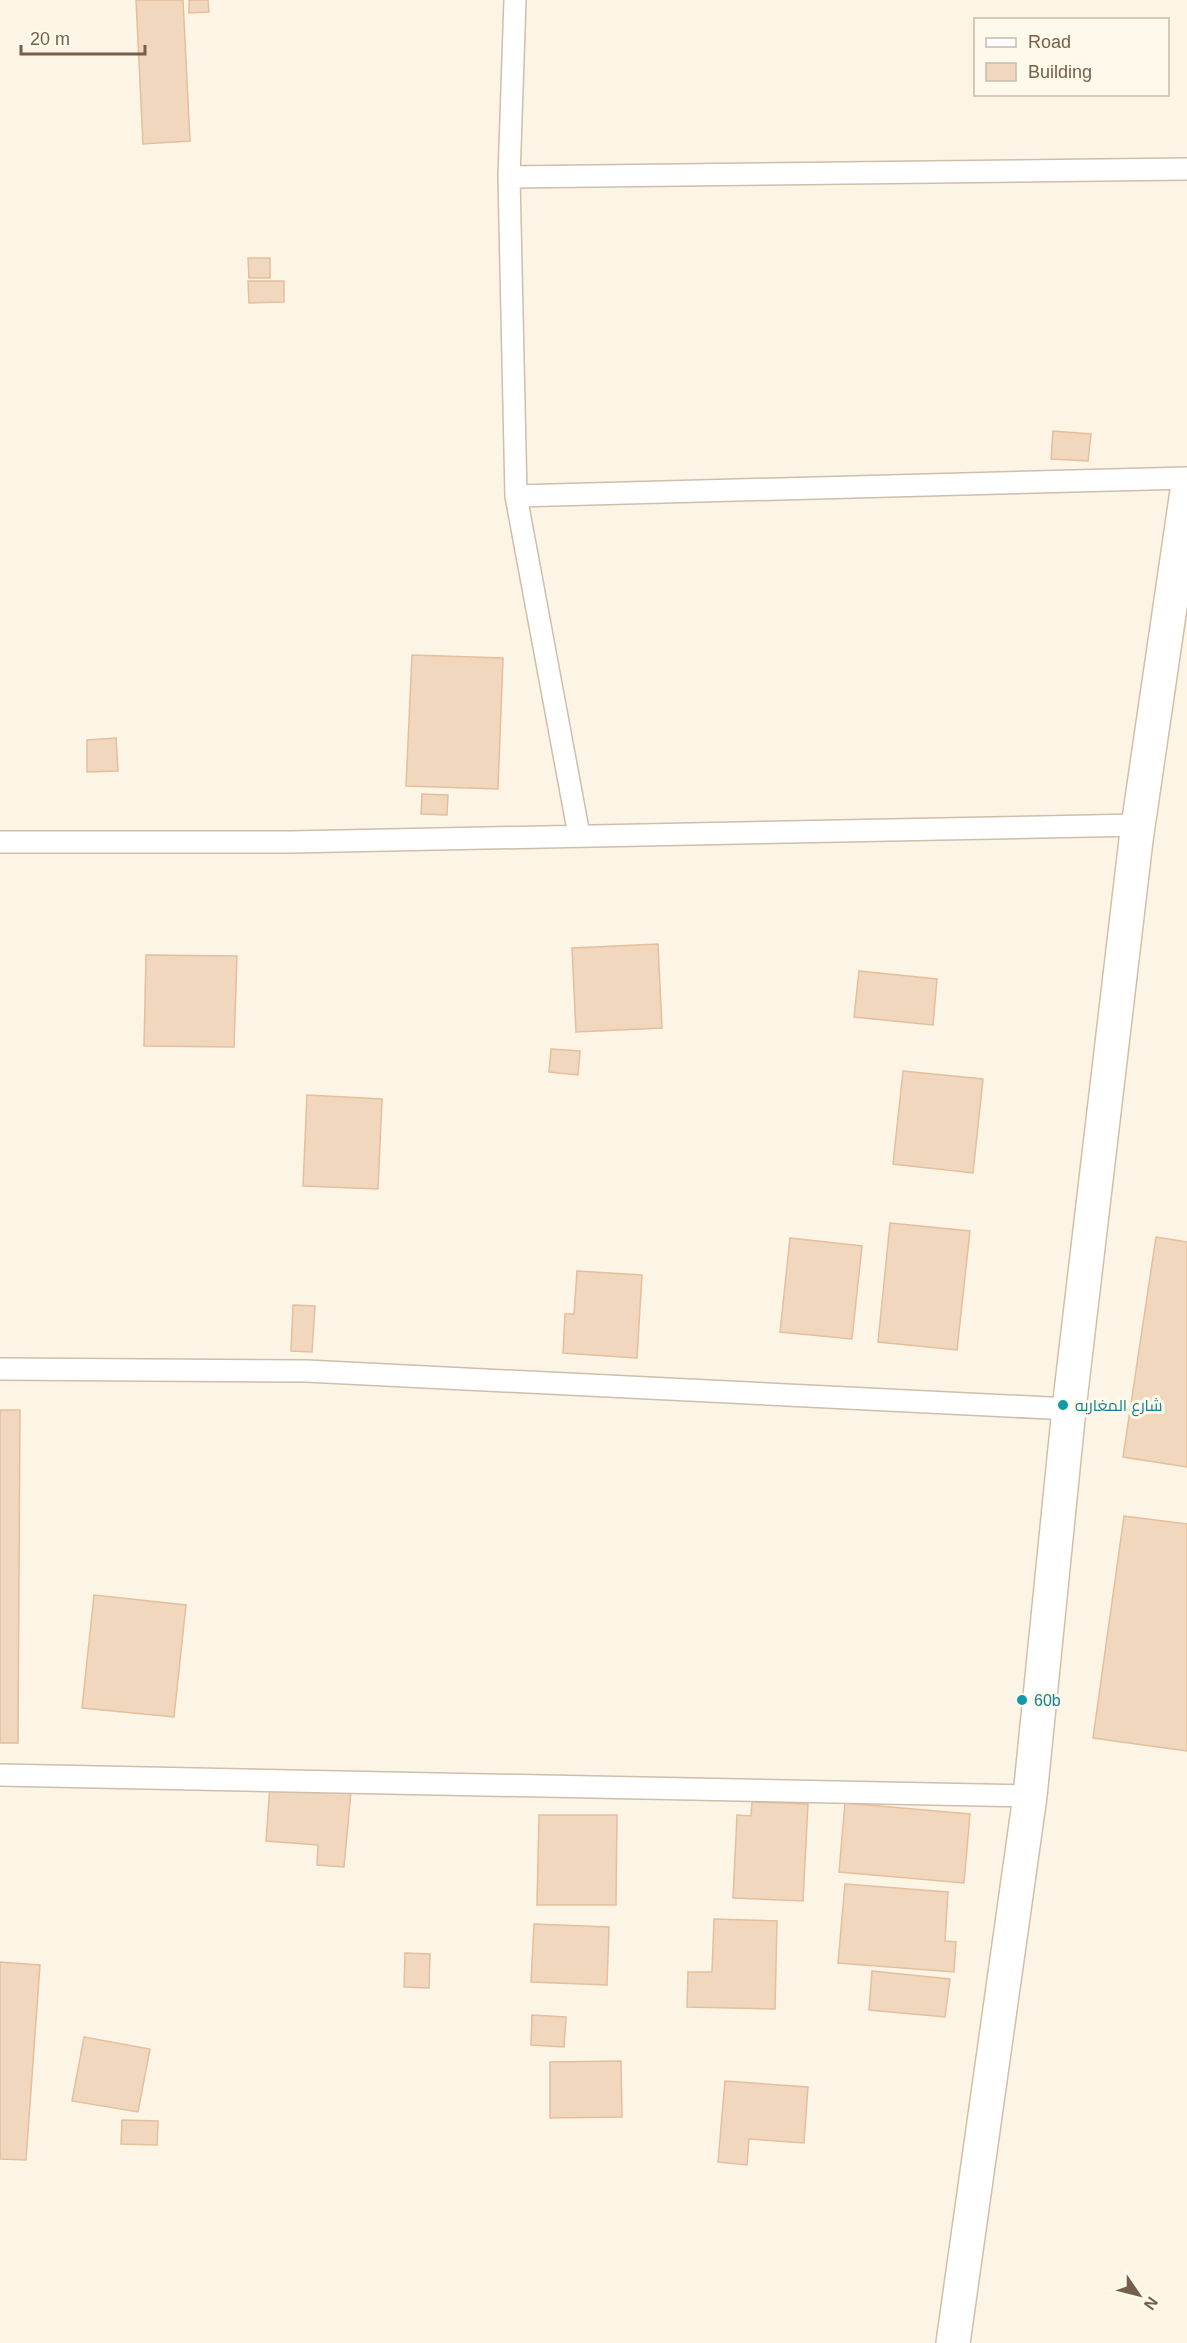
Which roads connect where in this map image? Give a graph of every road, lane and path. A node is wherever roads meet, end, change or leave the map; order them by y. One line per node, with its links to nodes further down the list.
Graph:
1 (514, 0): 3 (lane)
2 (1187, 169): 3 (lane)
3 (509, 177): 6 (lane)
4 (1187, 478): 6 (lane)
5 (1187, 491): 7 (street)
6 (516, 496): 8 (lane)
7 (1138, 825): 8 (lane); 11 (street)
8 (579, 835): 9 (lane)
9 (0, 842)
10 (0, 1369): 11 (lane)
11 (1069, 1409): 13 (street)
12 (0, 1775): 13 (lane)
13 (1029, 1796): 14 (street)
14 (952, 2343)

